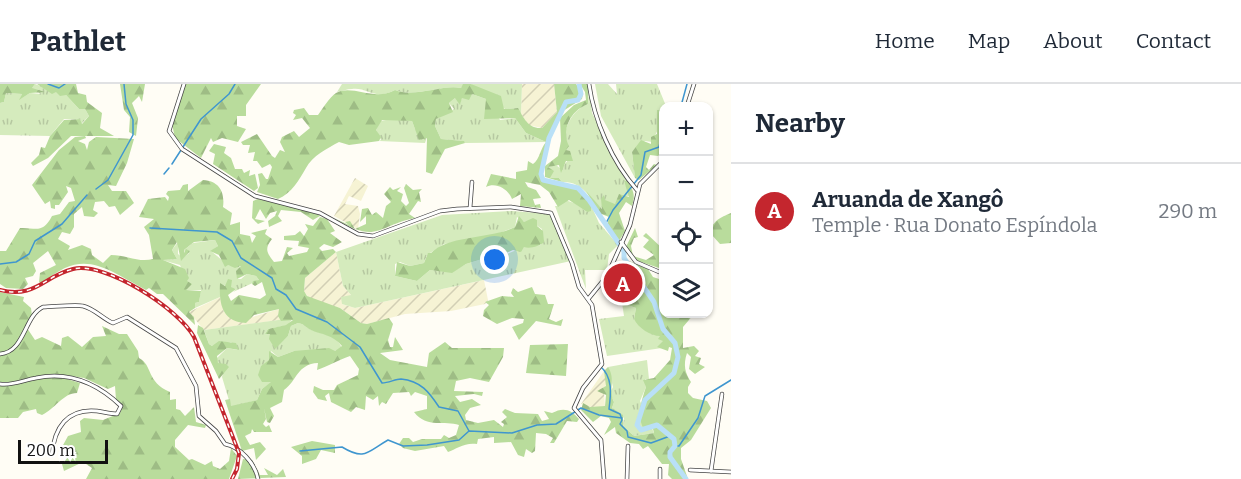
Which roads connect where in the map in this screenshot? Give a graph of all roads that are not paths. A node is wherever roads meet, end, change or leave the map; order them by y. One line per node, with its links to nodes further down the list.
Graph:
1 (184, 84): 10 (street)
2 (589, 84): 6 (street)
3 (694, 84): 4 (street)
4 (688, 102)
5 (659, 164): 8 (street)
6 (630, 180): 8 (street); 9 (street)
7 (472, 182): 10 (street)
8 (640, 184): 9 (street)
9 (637, 190): 11 (street)
10 (470, 208): 13 (street)
11 (620, 243): 12 (street); 13 (street)
12 (659, 272)
13 (589, 298): 24 (street)
14 (0, 354): 23 (street)
15 (0, 384): 18 (street)
16 (722, 394): 21 (street)
17 (628, 446): 25 (street)
18 (52, 455)
19 (660, 469): 26 (street)
20 (690, 470): 21 (street)
21 (711, 471): 22 (street)
22 (731, 472)
23 (258, 479)
24 (604, 479)
25 (627, 479)
26 (660, 479)

